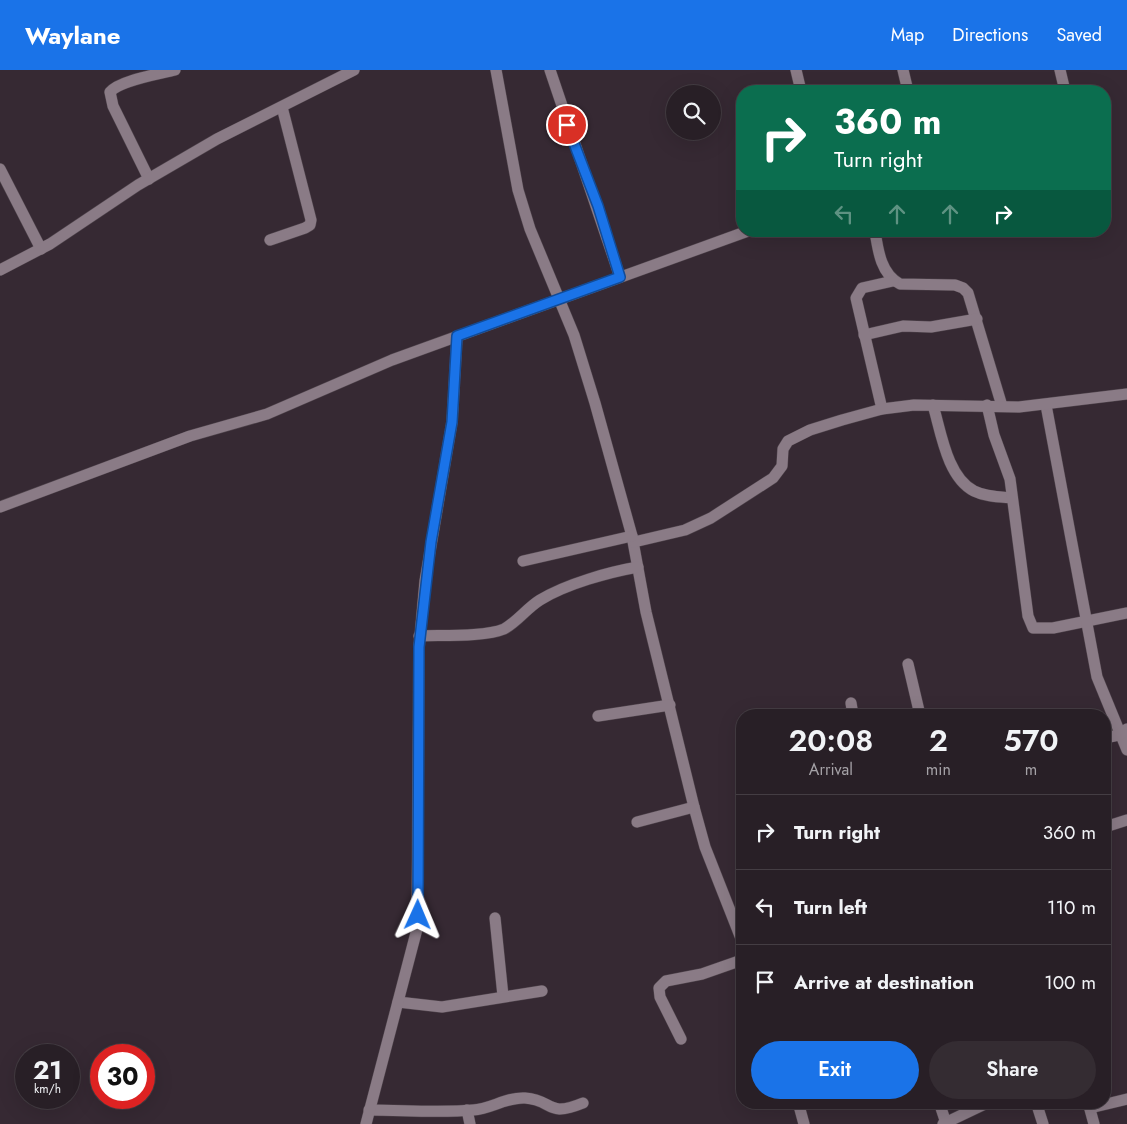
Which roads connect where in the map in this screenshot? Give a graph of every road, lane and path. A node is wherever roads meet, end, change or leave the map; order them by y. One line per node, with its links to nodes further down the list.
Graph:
1 (175, 70): 14 (street)
2 (354, 70): 12 (street)
3 (496, 70): 22 (street)
4 (563, 70): 8 (street)
5 (796, 70): 9 (street)
6 (903, 70): 10 (street)
7 (1060, 70): 11 (street)
8 (551, 72): 20 (street)
9 (800, 85)
10 (907, 85)
11 (1064, 85)
12 (282, 107): 14 (street); 17 (street)
13 (0, 169): 18 (street)
14 (150, 178): 18 (street)
15 (736, 235): 20 (street)
16 (876, 237): 21 (street)
17 (270, 240)
18 (41, 249): 19 (street)
19 (0, 270)
20 (620, 277): 22 (street)
21 (894, 281): 23 (street); 24 (street)
22 (560, 299): 25 (street); 34 (street)
23 (976, 319): 24 (street); 30 (street)
24 (864, 335): 31 (street)
25 (457, 336): 33 (street); 39 (street)
26 (1127, 394): 29 (street)
27 (934, 405): 28 (street); 31 (street); 32 (street)
28 (987, 405): 30 (street); 32 (street)
29 (1046, 405): 30 (street); 38 (street)
30 (1002, 406)
31 (882, 409): 34 (street)
32 (1012, 498): 38 (street)
33 (0, 507)
34 (633, 539): 35 (street); 36 (street)
35 (523, 561)
36 (638, 566): 39 (street); 41 (street)
37 (1127, 613): 38 (street)
38 (1084, 620): 44 (street)
39 (420, 636): 56 (street)
40 (908, 664): 42 (street)
41 (670, 706): 43 (street); 47 (street)
42 (919, 709)
43 (598, 716)
44 (1123, 732): 45 (street); 46 (street)
45 (1111, 736)
46 (1127, 750)
47 (694, 807): 49 (street); 52 (street)
48 (1127, 820): 50 (street)
49 (637, 822)
50 (1111, 825)
51 (495, 918): 55 (street)
52 (736, 926)
53 (736, 962): 57 (street)
54 (542, 991): 55 (street)
55 (503, 996): 56 (street)
56 (398, 1002): 66 (street)
57 (681, 1039)
58 (1127, 1098): 59 (street)
59 (1111, 1101)
60 (583, 1104): 67 (street)
61 (800, 1109): 72 (street)
62 (941, 1109): 69 (street)
63 (979, 1109): 68 (street)
64 (1038, 1109): 73 (street)
65 (1090, 1109): 74 (street)
66 (369, 1110): 67 (street); 70 (street)
67 (467, 1110): 71 (street)
68 (963, 1120): 69 (street)
69 (944, 1123)
70 (366, 1124)
71 (470, 1124)
72 (804, 1124)
73 (1043, 1124)
74 (1094, 1124)

